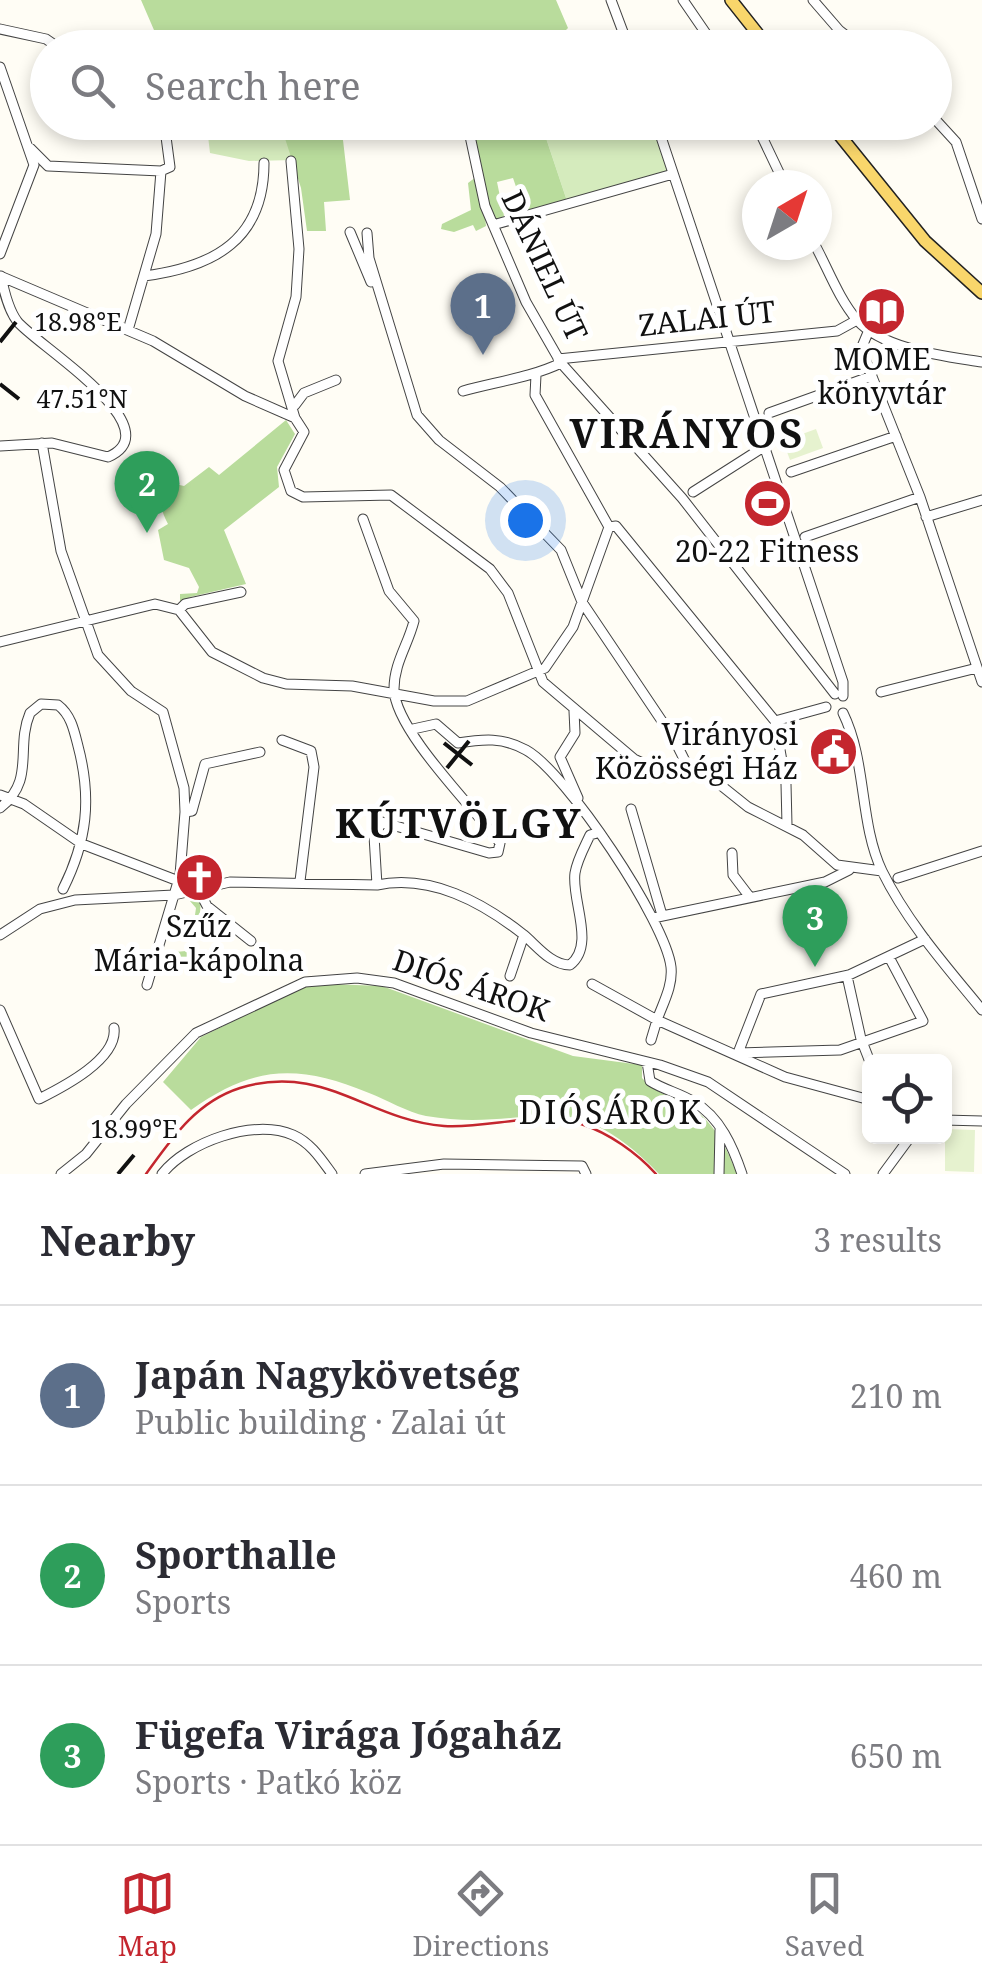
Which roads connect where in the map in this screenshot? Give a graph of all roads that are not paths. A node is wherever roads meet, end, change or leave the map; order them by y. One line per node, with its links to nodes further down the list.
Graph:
1 (611, 0): 6 (street)
2 (683, 0): 7 (street)
3 (731, 0): 8 (main road)
4 (813, 0): 9 (street)
5 (0, 29): 10 (street)
6 (622, 30)
7 (704, 30)
8 (755, 30)
9 (838, 30)
10 (30, 36)
11 (0, 67): 18 (street)
12 (952, 138): 24 (street)
13 (166, 140): 22 (street)
14 (471, 140): 25 (street, DÁNIEL ÚT)
15 (662, 140): 23 (street)
16 (764, 140): 21 (street)
17 (843, 140): 32 (main road)
18 (30, 148): 22 (street); 28 (street)
19 (292, 161): 44 (street)
20 (264, 163): 31 (street)
21 (778, 170)
22 (161, 171): 31 (street)
23 (673, 174): 25 (street); 37 (street)
24 (982, 219)
25 (493, 225): 38 (street, DÁNIEL ÚT)
26 (350, 232): 33 (street)
27 (367, 233): 33 (street)
28 (1, 246)
29 (823, 260): 34 (street)
30 (1, 276): 35 (street); 48 (street)
31 (144, 276): 35 (street)
32 (982, 293)
33 (380, 297): 60 (street)
34 (857, 320): 36 (street); 37 (street, ZALAI ÚT)
35 (128, 330): 46 (street)
36 (868, 330): 39 (street); 41 (street)
37 (726, 342): 38 (street, ZALAI ÚT); 50 (street)
38 (560, 361): 40 (street, ZALAI ÚT); 69 (street, DÁNIEL ÚT)
39 (982, 362)
40 (536, 375): 43 (street, ZALAI ÚT); 57 (street)
41 (872, 376): 45 (street); 47 (street)
42 (336, 380): 44 (street)
43 (464, 391)
44 (294, 405): 46 (street)
45 (769, 413)
46 (295, 418): 65 (street)
47 (896, 436): 51 (street); 53 (street)
48 (42, 444): 49 (street); 62 (street)
49 (0, 446)
50 (762, 448): 52 (street); 69 (street)
51 (790, 472)
52 (692, 492)
53 (920, 497): 55 (street); 58 (street)
54 (982, 500): 55 (street)
55 (926, 517): 64 (street)
56 (363, 518): 68 (street)
57 (609, 527): 60 (street); 73 (street)
58 (805, 537)
59 (241, 592): 61 (street)
60 (582, 602): 65 (street); 77 (street)
61 (179, 610): 62 (street); 68 (street)
62 (85, 618): 63 (street); 83 (street)
63 (0, 642)
64 (977, 668): 66 (street); 67 (street)
65 (539, 674): 68 (street); 71 (street)
66 (982, 682)
67 (881, 692)
68 (394, 694): 74 (street)
69 (839, 695): 70 (street); 72 (street)
70 (826, 706): 72 (street); 73 (street)
71 (574, 711): 77 (street); 80 (street)
72 (842, 713): 90 (street)
73 (775, 722): 84 (street)
74 (413, 728): 80 (street); 94 (street)
75 (282, 740): 93 (street)
76 (260, 752): 83 (street)
77 (686, 764): 84 (street)
78 (0, 796): 79 (street)
79 (12, 799): 81 (street); 86 (street); 86 (street)
80 (579, 806): 85 (street)
81 (0, 808)
82 (630, 809): 99 (street)
83 (185, 812): 92 (street)
84 (786, 825): 89 (street)
85 (597, 834): 99 (street); 101 (street)
86 (82, 844): 92 (street); 96 (street)
87 (982, 851): 91 (street)
88 (732, 853): 98 (street)
89 (850, 870): 90 (street); 98 (street)
90 (882, 870): 102 (street)
91 (898, 878)
92 (174, 879): 95 (street); 97 (street)
93 (300, 881): 94 (street); 95 (street)
94 (378, 885): 101 (street)
95 (202, 886): 97 (street); 103 (street)
96 (63, 890)
97 (174, 896): 100 (street); 108 (street)
98 (749, 896): 99 (street)
99 (658, 917): 111 (street)
100 (0, 935)
101 (524, 936): 105 (street)
102 (925, 939): 104 (street); 110 (street)
103 (251, 941)
104 (889, 958): 106 (street); 114 (street)
105 (510, 976)
106 (848, 976): 114 (street); 115 (street)
107 (592, 984): 111 (street)
108 (147, 985)
109 (0, 1010): 112 (street)
110 (982, 1010)
111 (658, 1016): 113 (street); 115 (street)
112 (114, 1028)
113 (651, 1040)
114 (862, 1043): 115 (street); 116 (street)
115 (738, 1053): 118 (street)
116 (867, 1054)
117 (647, 1062): 121 (street); 124 (street, DIÓS ÁROK); 130 (street, DIÓS ÁROK)
118 (862, 1098)
119 (952, 1120): 120 (street)
120 (982, 1121)
121 (720, 1127): 128 (street); 129 (street)
122 (905, 1144): 131 (street)
123 (584, 1170): 127 (street)
124 (61, 1174)
125 (162, 1174): 126 (street)
126 (332, 1174)
127 (364, 1174)
128 (719, 1174)
129 (742, 1174)
130 (845, 1174)
131 (883, 1174)

